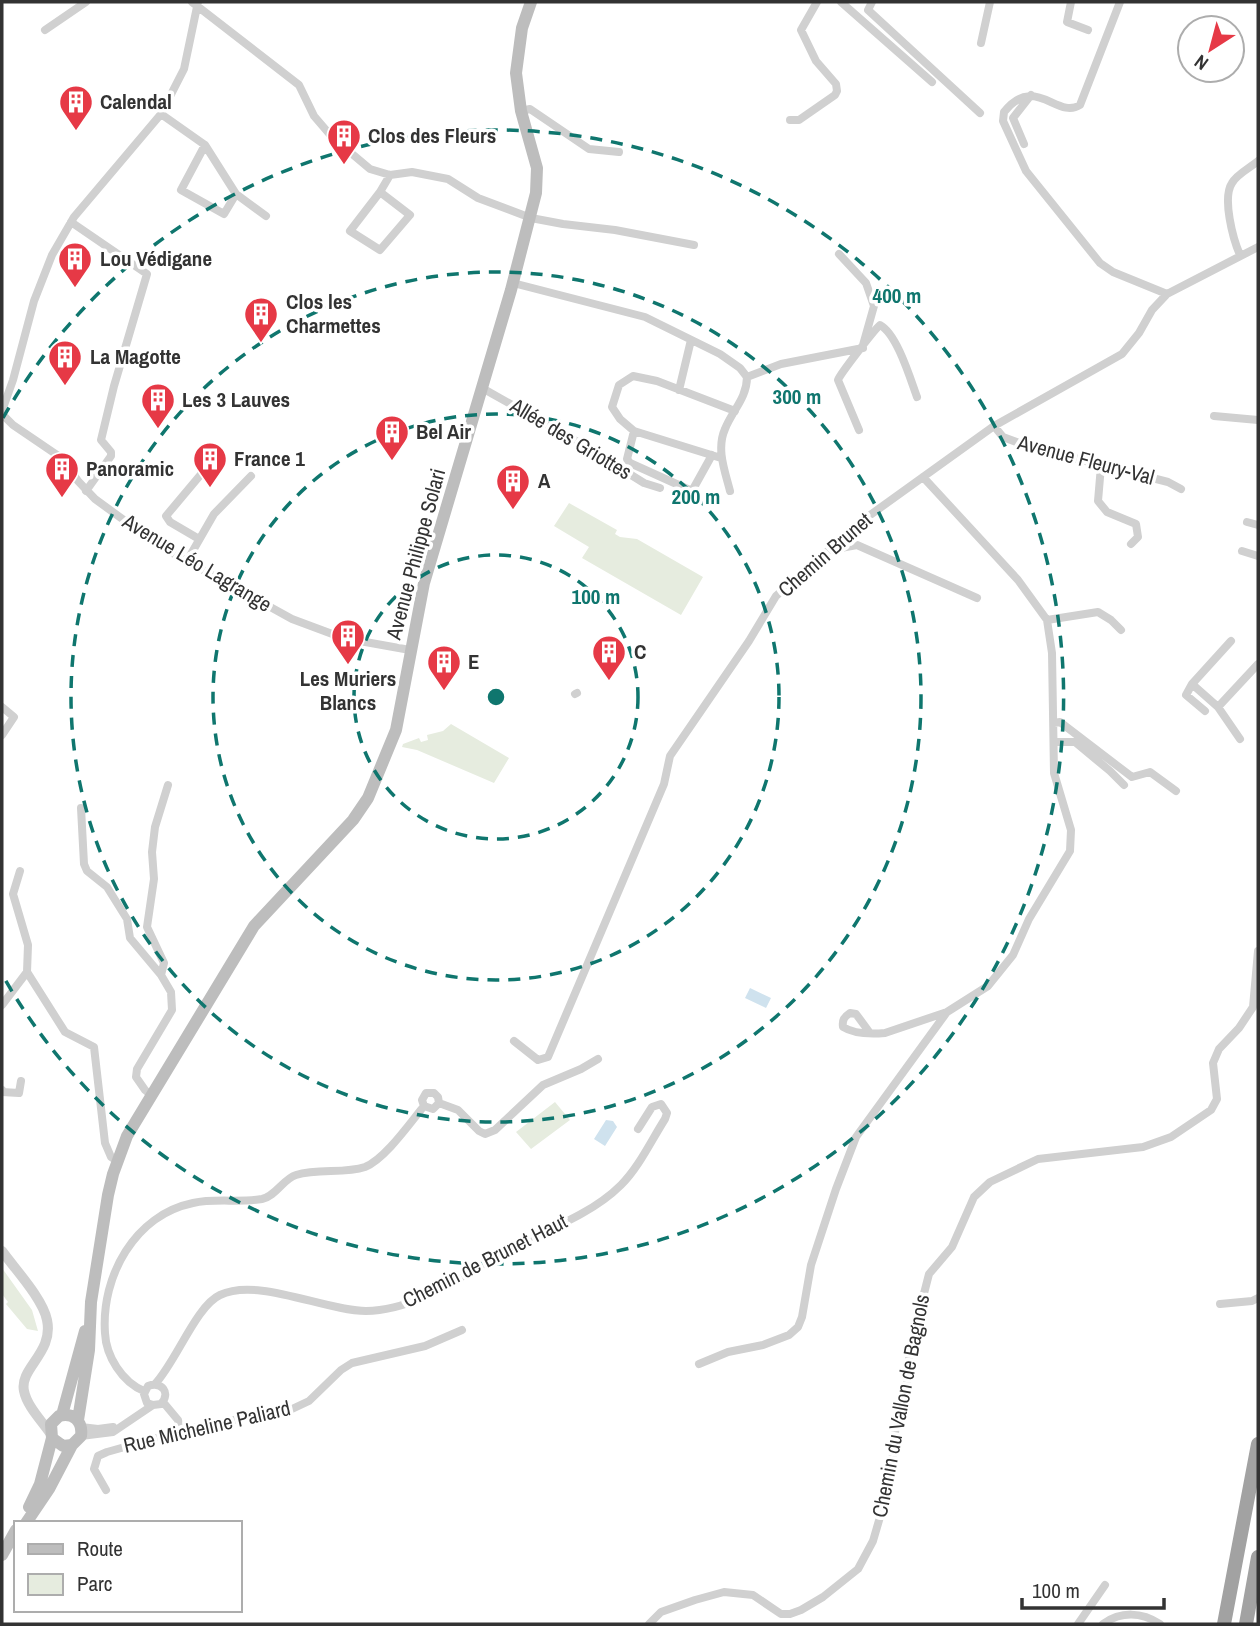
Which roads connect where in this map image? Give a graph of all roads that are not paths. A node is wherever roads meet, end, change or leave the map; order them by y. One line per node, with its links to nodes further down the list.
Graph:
1 (86, 2): 10 (street)
2 (196, 2): 17 (street); 23 (street)
3 (531, 2): 15 (main road, Avenue Philippe Solari)
4 (817, 2): 18 (street)
5 (841, 2): 13 (street)
6 (872, 2): 16 (street)
7 (990, 2): 12 (street)
8 (1071, 2): 11 (street)
9 (1120, 2): 14 (street)
10 (45, 30)
11 (1088, 30)
12 (981, 43)
13 (932, 82)
14 (1031, 95): 19 (street); 34 (street)
15 (521, 111): 21 (street); 27 (main road, Avenue Philippe Solari)
16 (981, 113)
17 (161, 114): 20 (street); 28 (street)
18 (790, 120)
19 (1024, 144)
20 (205, 145): 25 (street); 25 (street)
21 (619, 152)
22 (1258, 161): 32 (street)
23 (390, 175): 24 (street); 27 (street)
24 (380, 192): 24 (street)
25 (236, 194): 26 (street)
26 (266, 216)
27 (531, 218): 29 (street); 33 (main road, Avenue Philippe Solari)
28 (71, 222): 40 (street); 60 (street)
29 (694, 245)
30 (1258, 247): 32 (street, Chemin Brunet)
31 (839, 254): 36 (street)
32 (1240, 255): 34 (street, Chemin Brunet)
33 (513, 282): 35 (street); 38 (main road, Avenue Philippe Solari)
34 (1167, 294): 49 (street, Chemin Brunet)
35 (691, 340): 37 (street); 39 (street)
36 (863, 348): 37 (street); 41 (street); 50 (street)
37 (747, 377): 43 (street)
38 (482, 388): 58 (street, Allée des Griottes); 74 (main road, Avenue Philippe Solari)
39 (679, 390): 43 (street); 51 (street)
40 (5, 391): 42 (street)
41 (917, 397)
42 (2, 407): 44 (street)
43 (735, 411): 54 (street)
44 (2, 414): 48 (street, Avenue Léo Lagrange)
45 (1214, 416): 47 (street)
46 (2, 420): 48 (street, Avenue Léo Lagrange)
47 (1258, 420)
48 (13, 425): 60 (street, Avenue Léo Lagrange)
49 (994, 426): 55 (street, Avenue Fleury-Val); 57 (street, Chemin Brunet)
50 (859, 430)
51 (634, 431): 53 (street); 53 (street)
52 (218, 454): 64 (street)
53 (712, 455): 54 (street)
54 (721, 457): 61 (street)
55 (1101, 466): 59 (street, Avenue Fleury-Val); 65 (street)
56 (251, 476): 64 (street)
57 (923, 477): 66 (street, Chemin Brunet); 71 (street)
58 (660, 488)
59 (1181, 489)
60 (86, 491): 69 (street, Avenue Léo Lagrange)
61 (730, 491)
62 (1247, 522): 63 (street)
63 (1258, 525)
64 (199, 539): 69 (street)
65 (1131, 544)
66 (830, 550): 70 (street); 95 (street, Chemin Brunet)
67 (1242, 551): 68 (street)
68 (1258, 556)
69 (187, 561): 74 (street, Avenue Léo Lagrange)
70 (976, 598)
71 (1046, 620): 72 (street); 80 (street)
72 (1121, 630)
73 (1231, 641): 76 (street)
74 (410, 650): 99 (main road, Avenue Philippe Solari)
75 (1258, 664): 77 (street)
76 (1192, 684): 77 (street); 79 (street)
77 (1218, 707): 82 (street)
78 (2, 708): 81 (street)
79 (1205, 711)
80 (1054, 723): 83 (street); 86 (street)
81 (2, 734)
82 (1240, 739)
83 (1054, 742): 85 (street); 93 (street)
84 (168, 785): 91 (street)
85 (1124, 785)
86 (1176, 791)
87 (81, 808): 91 (street)
88 (20, 871): 90 (street)
89 (1258, 951): 130 (street, Chemin du Vallon de Bagnols)
90 (27, 972): 92 (street); 103 (street)
91 (161, 975): 99 (street)
92 (2, 1004)
93 (947, 1012): 94 (street); 109 (street)
94 (870, 1032)
95 (514, 1041)
96 (598, 1059): 100 (street)
97 (21, 1081): 98 (street)
98 (2, 1090)
99 (151, 1095): 103 (main road, Avenue Philippe Solari)
100 (439, 1102): 101 (street); 101 (street)
101 (424, 1106): 113 (street)
102 (638, 1129): 110 (street, Chemin de Brunet Haut)
103 (117, 1161): 107 (main road, Avenue Philippe Solari)
104 (2, 1251): 115 (street)
105 (1258, 1298): 106 (street)
106 (1220, 1304)
107 (89, 1315): 116 (main road); 117 (main road)
108 (463, 1331): 118 (street, Rue Micheline Paliard)
109 (699, 1364)
110 (167, 1372): 111 (street, Chemin de Brunet Haut); 112 (street, Chemin de Brunet Haut)
111 (155, 1384): 112 (street); 113 (street, Chemin de Brunet Haut)
112 (165, 1390): 114 (street, Chemin de Brunet Haut)
113 (147, 1399): 114 (street); 117 (street)
114 (163, 1402): 118 (street)
115 (33, 1408): 116 (street); 119 (street)
116 (59, 1416): 117 (main road); 119 (main road)
117 (78, 1432): 119 (main road); 123 (main road)
118 (180, 1432): 121 (street, Rue Micheline Paliard)
119 (51, 1435): 122 (main road)
120 (1258, 1444): 134 (highway)
121 (106, 1490)
122 (21, 1521)
123 (27, 1521)
124 (14, 1534): 126 (main road)
125 (14, 1540): 126 (main road)
126 (2, 1556)
127 (1258, 1558): 129 (highway)
128 (1105, 1585): 131 (street)
129 (1247, 1622)
130 (649, 1624)
131 (1078, 1624)
132 (1103, 1624): 133 (street)
133 (1160, 1624)
134 (1224, 1624)

